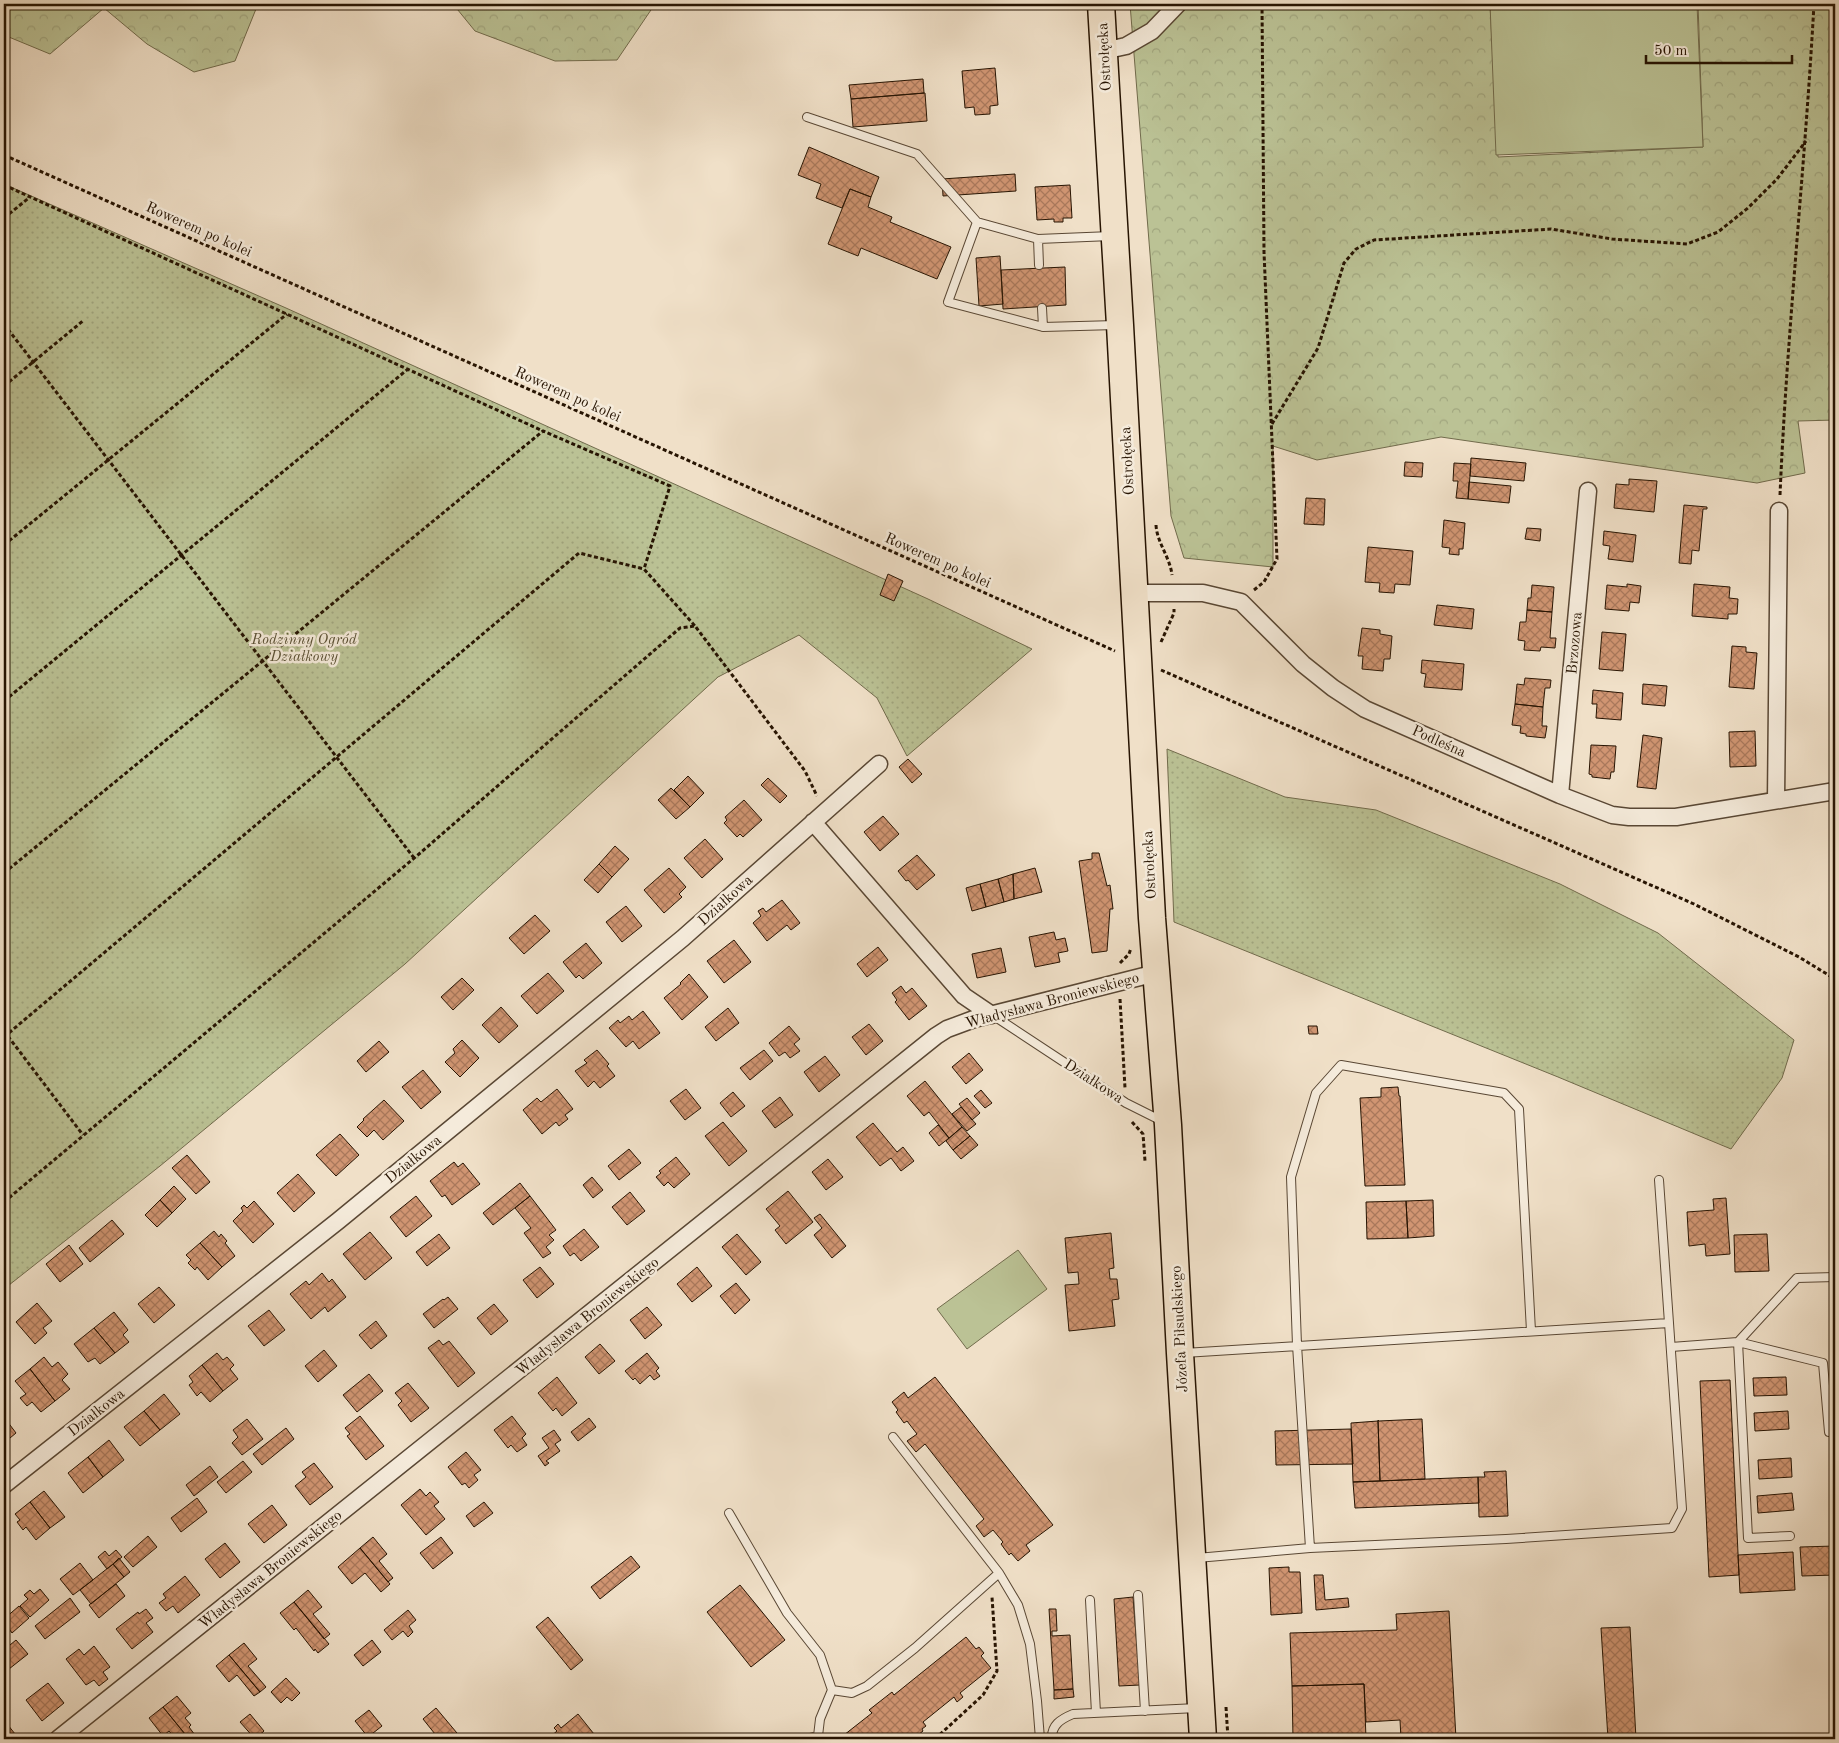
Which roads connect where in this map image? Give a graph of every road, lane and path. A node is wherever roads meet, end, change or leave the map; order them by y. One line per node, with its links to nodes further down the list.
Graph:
1 (1101, 4): 5 (main road, Ostrołęcka)
2 (1178, 4): 5 (street)
3 (1262, 4): 25 (path)
4 (1814, 4): 7 (path)
5 (1103, 51): 13 (main road, Ostrołęcka)
6 (807, 117): 12 (lane)
7 (1806, 140): 25 (path); 29 (path)
8 (4, 155): 38 (path, Rowerem po kolei)
9 (4, 185): 10 (path)
10 (30, 197): 11 (path); 17 (path)
11 (4, 218)
12 (977, 222): 14 (lane); 21 (lane)
13 (1116, 235): 14 (lane); 20 (main road, Ostrołęcka)
14 (1038, 239): 15 (lane)
15 (1040, 266)
16 (1042, 308): 21 (lane)
17 (287, 314): 23 (path); 27 (path)
18 (84, 320): 22 (path)
19 (4, 324): 22 (path)
20 (1120, 325): 21 (lane); 33 (main road, Ostrołęcka)
21 (1043, 327)
22 (33, 362): 24 (path); 27 (path)
23 (408, 369): 26 (path); 31 (path)
24 (4, 386)
25 (1272, 424): 35 (path)
26 (543, 431): 32 (path); 39 (path)
27 (108, 460): 30 (path); 31 (path)
28 (1588, 491): 45 (street, Brzozowa)
29 (1779, 510): 46 (street)
30 (4, 545)
31 (181, 555): 39 (path); 41 (path)
32 (644, 569): 36 (path); 42 (path)
33 (1134, 593): 34 (street); 50 (main road, Ostrołęcka)
34 (1175, 593): 35 (street); 37 (path)
35 (1241, 602): 45 (street, Podleśna)
36 (695, 626): 47 (path); 48 (path)
37 (1160, 645)
38 (1124, 655)
39 (263, 662): 42 (path); 49 (path)
40 (1155, 668): 53 (path)
41 (4, 701)
42 (337, 757): 48 (path); 57 (path)
43 (879, 764): 47 (street, Działkowa)
44 (1835, 791): 46 (street, Podleśna)
45 (1560, 795): 46 (street, Podleśna)
46 (1776, 800)
47 (819, 817): 55 (street, Działkowa); 73 (street, Działkowa)
48 (414, 858): 60 (path)
49 (4, 873)
50 (1152, 918): 52 (main road, Józefa Piłsudskiego)
51 (1132, 940): 54 (path)
52 (1156, 973): 54 (street, Władysława Broniewskiego); 59 (main road, Józefa Piłsudskiego)
53 (1835, 979)
54 (1119, 983): 55 (street, Władysława Broniewskiego); 58 (path)
55 (992, 1015): 58 (lane, Działkowa); 87 (street, Władysława Broniewskiego)
56 (4, 1031): 57 (path)
57 (5, 1036): 60 (path)
58 (1126, 1103): 59 (lane, Działkowa); 61 (path)
59 (1168, 1125): 70 (main road, Józefa Piłsudskiego)
60 (83, 1135): 63 (path)
61 (1145, 1164)
62 (1659, 1180): 65 (lane)
63 (4, 1202)
64 (1835, 1277): 67 (lane)
65 (1669, 1323): 66 (lane); 69 (lane)
66 (1531, 1331): 68 (lane); 68 (lane)
67 (1738, 1342): 69 (lane); 71 (lane); 75 (lane)
68 (1297, 1345): 70 (lane); 76 (lane)
69 (1671, 1347): 76 (lane)
70 (1180, 1353): 77 (main road, Józefa Piłsudskiego)
71 (1835, 1432)
72 (893, 1437): 78 (lane)
73 (4, 1485)
74 (729, 1513): 82 (lane)
75 (1790, 1536)
76 (1310, 1548): 77 (lane)
77 (1193, 1558): 83 (main road, Józefa Piłsudskiego)
78 (999, 1573): 79 (lane); 90 (lane)
79 (991, 1579): 82 (lane); 89 (path)
80 (1138, 1595): 84 (lane)
81 (1090, 1600): 85 (lane)
82 (832, 1690): 86 (lane)
83 (1201, 1708): 84 (lane); 92 (main road, Józefa Piłsudskiego)
84 (1145, 1711): 85 (lane)
85 (1096, 1713): 91 (lane)
86 (819, 1737): 88 (lane)
87 (58, 1739)
88 (805, 1739)
89 (935, 1739)
90 (1040, 1739)
91 (1052, 1739)
92 (1203, 1739)

